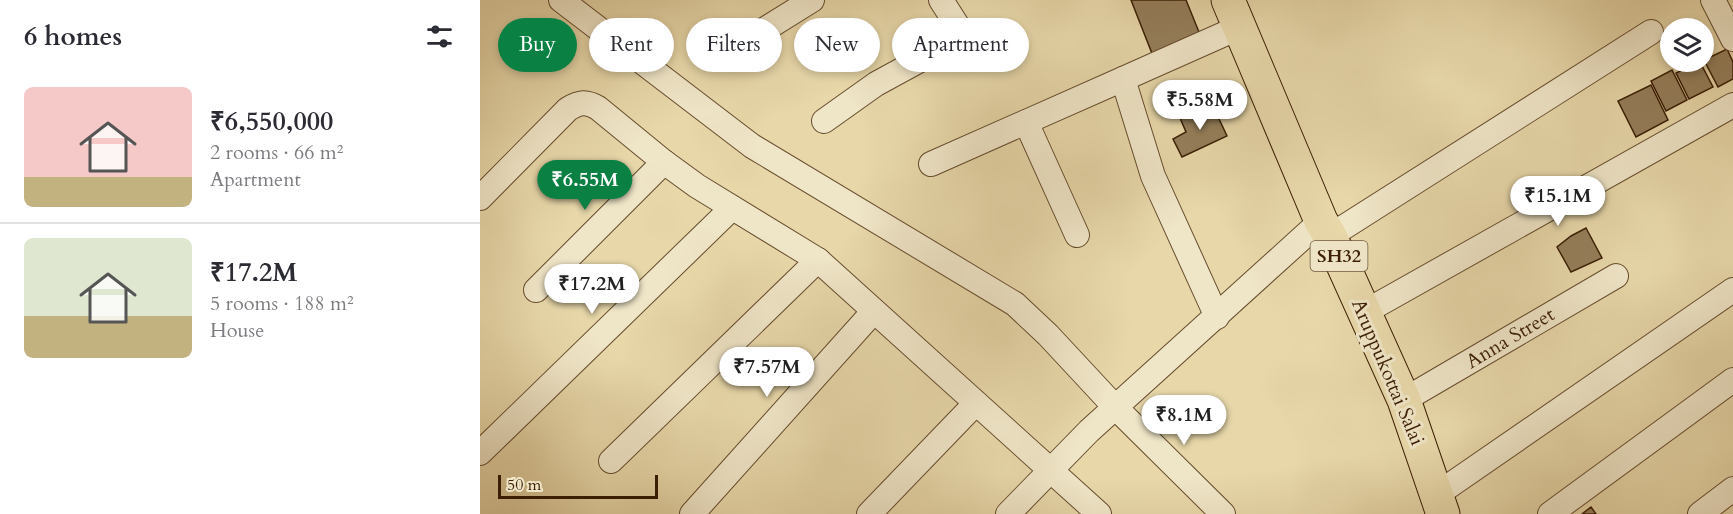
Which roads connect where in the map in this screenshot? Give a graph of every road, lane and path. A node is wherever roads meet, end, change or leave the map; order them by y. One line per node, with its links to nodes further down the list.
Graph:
1 (561, 0): 29 (street)
2 (812, 0): 6 (street)
3 (941, 0): 11 (street)
4 (1713, 0): 8 (street)
5 (1234, 13): 9 (street); 17 (main road, Aruppukottai Salai / SH32)
6 (782, 19)
7 (1651, 32): 17 (street)
8 (1733, 39)
9 (1123, 79): 12 (street); 25 (street)
10 (1733, 105): 24 (street)
11 (824, 121)
12 (1026, 122): 14 (street); 18 (street)
13 (664, 162): 15 (street); 16 (street); 21 (street)
14 (931, 164)
15 (485, 183)
16 (732, 208): 19 (street); 30 (street)
17 (1326, 228): 24 (main road, Aruppukottai Salai / SH32); 25 (street)
18 (1077, 235)
19 (818, 260): 23 (street); 31 (street)
20 (1616, 276): 27 (street, Anna Street)
21 (536, 290)
22 (1733, 290): 34 (street)
23 (874, 311): 28 (street); 36 (street)
24 (1363, 313): 27 (main road, Aruppukottai Salai / SH32)
25 (1217, 317): 29 (street)
26 (1733, 380): 40 (street)
27 (1404, 400): 34 (main road, Aruppukottai Salai / SH32)
28 (976, 403): 32 (street); 37 (street)
29 (1115, 407): 32 (street); 35 (street)
30 (480, 453)
31 (611, 461)
32 (1051, 470): 38 (street); 39 (street)
33 (1733, 489): 41 (street)
34 (1439, 505)
35 (1212, 510)
36 (692, 514)
37 (869, 514)
38 (1008, 514)
39 (1099, 514)
40 (1550, 514)
41 (1700, 514)

